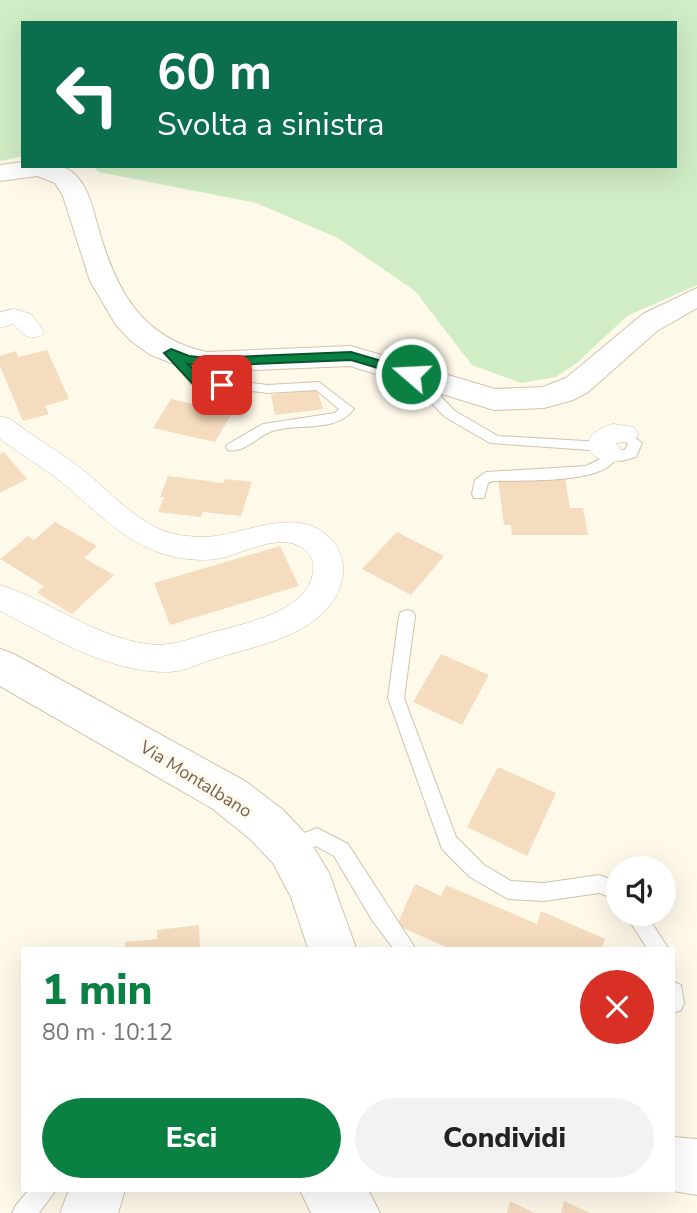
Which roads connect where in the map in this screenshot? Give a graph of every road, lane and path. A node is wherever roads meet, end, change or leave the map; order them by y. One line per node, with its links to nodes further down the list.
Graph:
1 (0, 173): 5 (street)
2 (697, 298): 6 (street)
3 (0, 321): 4 (street)
4 (32, 331)
5 (171, 353): 6 (street); 9 (lane)
6 (411, 374): 8 (lane)
7 (0, 425): 11 (street)
8 (612, 445): 10 (lane)
9 (233, 447)
10 (480, 494)
11 (0, 597)
12 (407, 616): 15 (lane)
13 (0, 666): 14 (street, Via Montalbano)
14 (289, 848): 17 (street, Via Montalbano); 18 (lane)
15 (606, 887)
16 (643, 926): 19 (lane)
17 (332, 947)
18 (404, 947)
19 (656, 947)
20 (675, 1165): 21 (street)
21 (697, 1167)
22 (42, 1192): 25 (lane)
23 (96, 1192): 26 (street)
24 (330, 1192): 27 (street)
25 (24, 1213)
26 (89, 1213)
27 (351, 1213)

